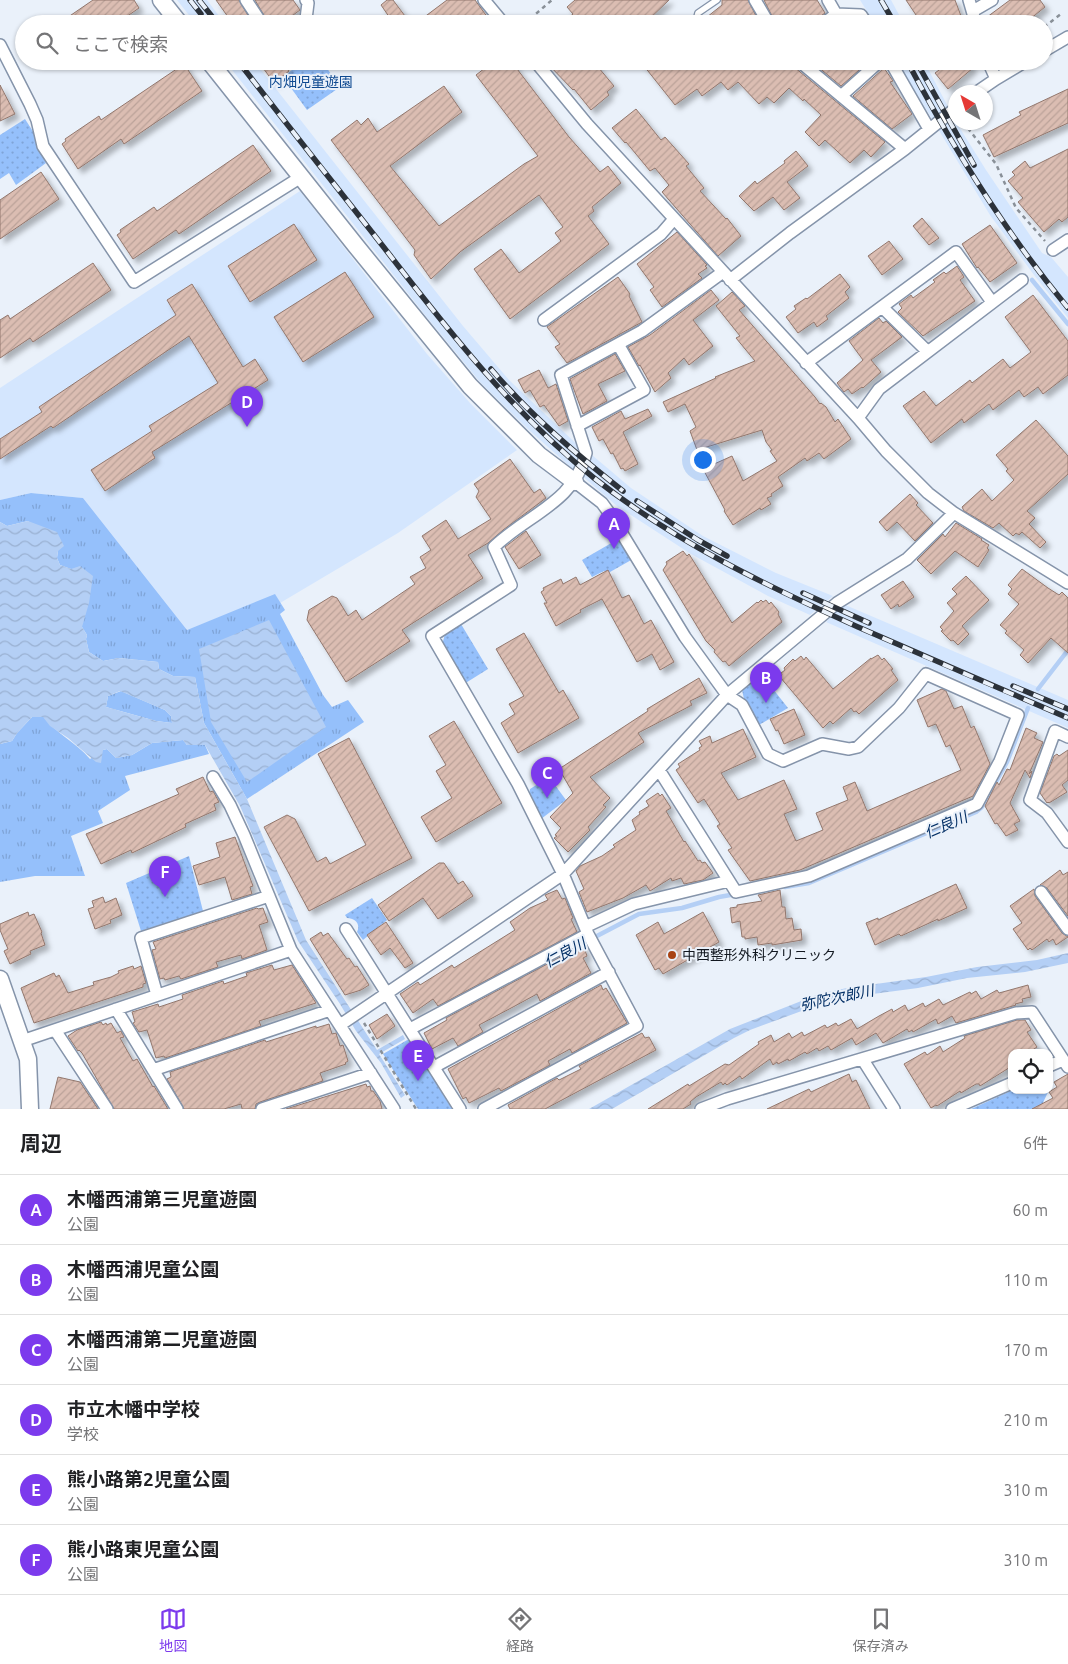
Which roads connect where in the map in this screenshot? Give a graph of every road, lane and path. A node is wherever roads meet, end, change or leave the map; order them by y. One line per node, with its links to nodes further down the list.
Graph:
1 (161, 0): 14 (street)
2 (246, 0): 15 (street)
3 (306, 0): 16 (street)
4 (484, 0): 17 (street)
5 (552, 0): 18 (path)
6 (717, 0): 19 (lane)
7 (755, 0): 20 (street)
8 (828, 0): 12 (street)
9 (969, 0): 11 (street)
10 (992, 0): 11 (street)
11 (973, 11): 22 (street)
12 (836, 14): 21 (street)
13 (1061, 14): 23 (path)
14 (173, 15)
15 (256, 15)
16 (306, 15)
17 (496, 15)
18 (534, 15)
19 (697, 15)
20 (764, 15)
21 (861, 15)
22 (974, 15)
23 (1053, 20)
24 (1068, 37): 26 (street)
25 (0, 45): 41 (street)
26 (1053, 46)
27 (216, 70): 41 (street)
28 (542, 70): 42 (street)
29 (810, 70): 36 (street)
30 (870, 70): 36 (street)
31 (895, 70): 38 (street)
32 (992, 70): 34 (street)
33 (1011, 70): 34 (street)
34 (996, 79): 35 (street)
35 (987, 85)
36 (841, 96): 40 (street)
37 (948, 114): 38 (street)
38 (929, 129): 40 (street)
39 (969, 130): 44 (path)
40 (905, 149): 45 (street)
41 (301, 177): 55 (street)
42 (674, 219): 45 (street); 49 (street)
43 (1068, 240): 44 (street)
44 (1053, 250)
45 (726, 276): 50 (street); 52 (street)
46 (1022, 280): 47 (street)
47 (992, 302): 48 (street); 51 (street)
48 (882, 307): 51 (street); 52 (street)
49 (544, 320)
50 (618, 344): 54 (street); 54 (street)
51 (927, 351): 53 (street)
52 (806, 363): 53 (street)
53 (858, 418): 56 (street)
54 (577, 426): 55 (street)
55 (574, 482): 58 (street); 63 (street)
56 (954, 513): 57 (street); 58 (street)
57 (1068, 583)
58 (727, 695): 60 (street); 64 (street)
59 (1068, 737): 62 (street)
60 (658, 770): 63 (street); 64 (street)
61 (213, 777): 66 (street)
62 (1067, 839)
63 (563, 874): 69 (street); 73 (street)
64 (729, 881): 69 (street)
65 (1041, 892): 68 (street)
66 (269, 896): 70 (street); 74 (street)
67 (346, 928): 73 (street)
68 (1068, 929)
69 (588, 932): 71 (street); 80 (street)
70 (291, 950): 74 (street); 76 (street)
71 (609, 972): 85 (street); 97 (street)
72 (0, 980): 81 (street)
73 (388, 993): 77 (street); 80 (street)
74 (157, 995): 75 (street)
75 (116, 1009): 79 (street); 86 (street)
76 (330, 1010): 78 (street); 86 (street)
77 (358, 1013): 78 (street); 95 (path)
78 (342, 1024): 87 (street)
79 (55, 1030): 81 (street); 91 (street)
80 (410, 1030): 85 (street)
81 (22, 1041): 90 (street)
82 (863, 1060): 83 (street); 89 (street); 99 (street)
83 (1066, 1064): 84 (street)
84 (1053, 1066)
85 (434, 1067): 96 (street)
86 (153, 1070): 92 (street)
87 (371, 1073): 93 (street); 94 (street)
88 (1008, 1085): 100 (street)
89 (730, 1104): 98 (street)
90 (30, 1109)
91 (107, 1109)
92 (177, 1109)
93 (262, 1109)
94 (394, 1109)
95 (416, 1109)
96 (460, 1109)
97 (484, 1109)
98 (701, 1109)
99 (894, 1109)
100 (952, 1109)

